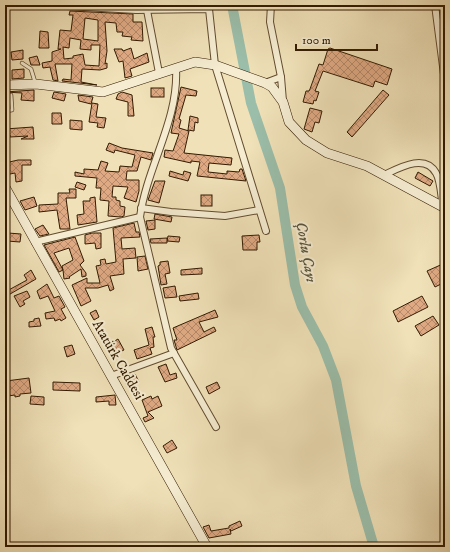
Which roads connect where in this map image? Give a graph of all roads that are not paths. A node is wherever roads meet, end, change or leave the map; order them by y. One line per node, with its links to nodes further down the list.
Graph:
1 (49, 5): 4 (street)
2 (271, 5): 9 (street)
3 (435, 5): 10 (street)
4 (147, 7): 6 (street); 8 (street)
5 (22, 63): 12 (lane)
6 (215, 65): 7 (street); 11 (street); 20 (street)
7 (176, 68): 8 (street); 21 (street)
8 (159, 73): 12 (street)
9 (281, 77): 11 (street); 15 (street)
10 (445, 82)
11 (265, 83): 15 (street)
12 (36, 84): 13 (street)
13 (5, 85)
14 (10, 95): 16 (lane)
15 (283, 102): 17 (street)
16 (5, 111)
17 (384, 175): 19 (street); 19 (street)
18 (5, 187): 23 (street, Atatürk Caddesi)
19 (444, 208)
20 (259, 210): 21 (street); 22 (street)
21 (141, 212): 23 (street); 24 (street)
22 (266, 231)
23 (34, 242): 25 (street, Atatürk Caddesi)
24 (174, 353): 25 (street); 26 (street)
25 (111, 376): 27 (street, Atatürk Caddesi)
26 (216, 427)
27 (207, 547)

